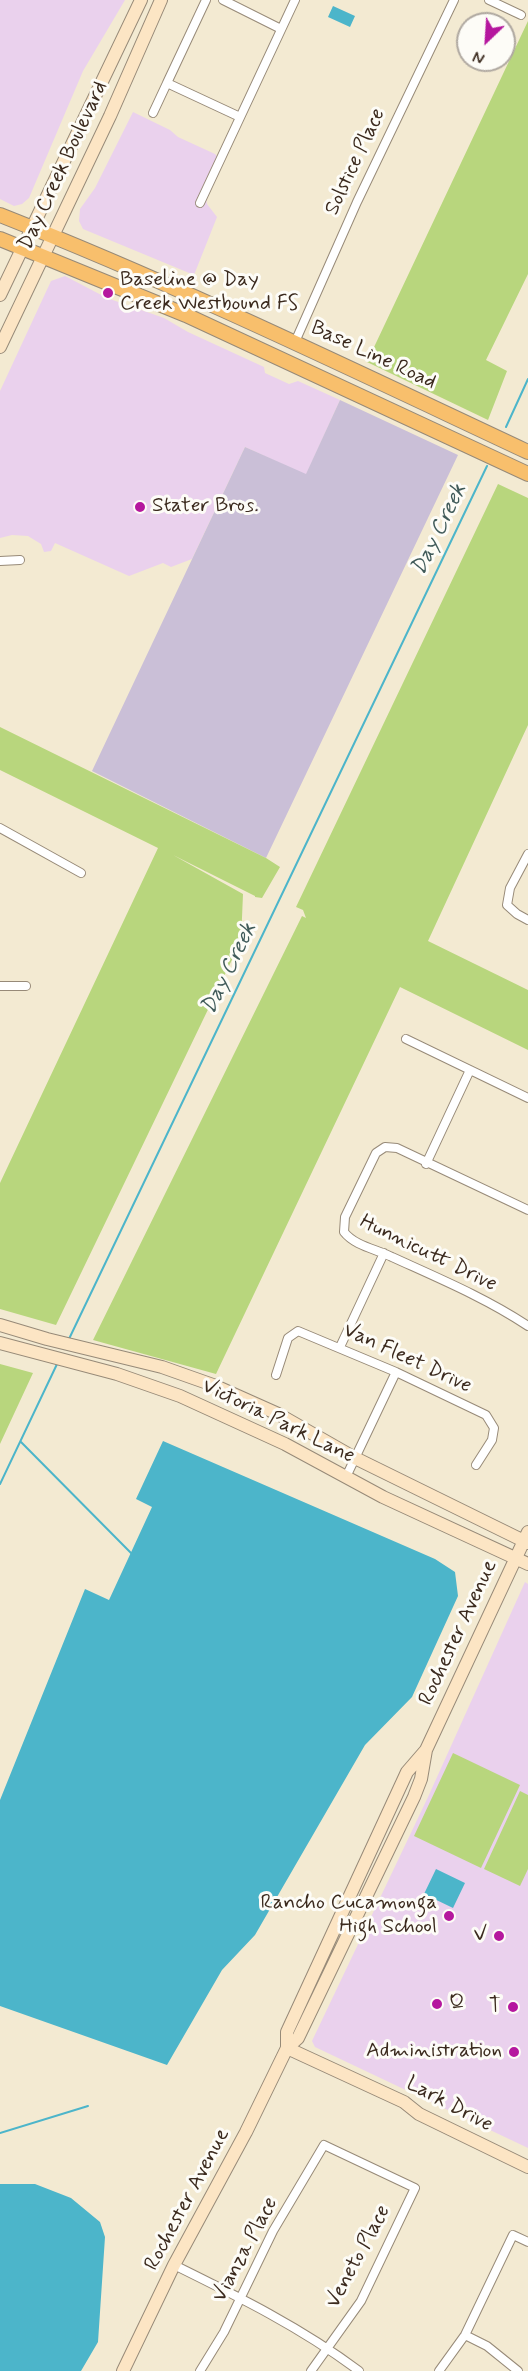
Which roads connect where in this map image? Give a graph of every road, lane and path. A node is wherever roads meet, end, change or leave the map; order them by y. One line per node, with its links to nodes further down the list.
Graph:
1 (141, 0): 16 (street, Day Creek Boulevard)
2 (161, 0): 17 (street, Day Creek Boulevard)
3 (206, 0): 11 (street)
4 (223, 0): 10 (street)
5 (295, 0): 10 (street)
6 (454, 0): 22 (street, Solstice Place)
7 (489, 0): 8 (street)
8 (505, 4): 9 (street)
9 (521, 15)
10 (281, 29): 13 (street)
11 (167, 83): 12 (street); 13 (street)
12 (153, 113)
13 (240, 117): 14 (street)
14 (200, 203)
15 (0, 215): 16 (main road, Base Line Road)
16 (32, 228): 17 (main road, Base Line Road); 19 (street, Day Creek Boulevard)
17 (53, 235): 20 (street, Day Creek Boulevard); 22 (main road, Base Line Road)
18 (0, 239): 19 (main road, Base Line Road)
19 (22, 248): 20 (main road, Base Line Road); 21 (street, Day Creek Boulevard)
20 (43, 256): 23 (street, Day Creek Boulevard); 25 (main road, Base Line Road)
21 (0, 296)
22 (295, 342): 24 (main road, Base Line Road)
23 (0, 347)
24 (528, 452)
25 (528, 474)
26 (0, 561): 27 (street)
27 (20, 561)
28 (0, 828): 30 (street)
29 (528, 854): 31 (street)
30 (81, 873)
31 (528, 920)
32 (0, 986): 33 (street)
33 (26, 986)
34 (406, 1039): 35 (street)
35 (470, 1070): 36 (street); 37 (street)
36 (528, 1098)
37 (426, 1164): 38 (street); 39 (street, Hunnicutt Drive)
38 (528, 1210)
39 (384, 1253): 41 (street, Hunnicutt Drive); 43 (street)
40 (0, 1325): 46 (street, Victoria Park Lane)
41 (528, 1326)
42 (0, 1343): 48 (street, Victoria Park Lane)
43 (340, 1347): 44 (street, Van Fleet Drive); 45 (street, Van Fleet Drive)
44 (396, 1372): 46 (street); 47 (street, Van Fleet Drive)
45 (276, 1376)
46 (355, 1458): 48 (street); 49 (street, Victoria Park Lane)
47 (476, 1465)
48 (346, 1477): 50 (street, Victoria Park Lane)
49 (527, 1539): 50 (street, Rochester Avenue)
50 (516, 1558): 51 (street, Victoria Park Lane); 52 (street, Rochester Avenue)
51 (528, 1564)
52 (287, 2048): 54 (street, Lark Drive); 56 (street, Rochester Avenue)
53 (324, 2145): 57 (street, Vianza Place); 59 (street, Veneto Place)
54 (528, 2167)
55 (528, 2241): 58 (street)
56 (174, 2265): 57 (street); 60 (street, Rochester Avenue)
57 (241, 2297): 59 (street); 61 (street, Vianza Place)
58 (465, 2335): 64 (street); 65 (street)
59 (327, 2347): 62 (street, Veneto Place); 63 (street)
60 (123, 2371)
61 (200, 2371)
62 (311, 2371)
63 (359, 2371)
64 (439, 2371)
65 (518, 2371)

